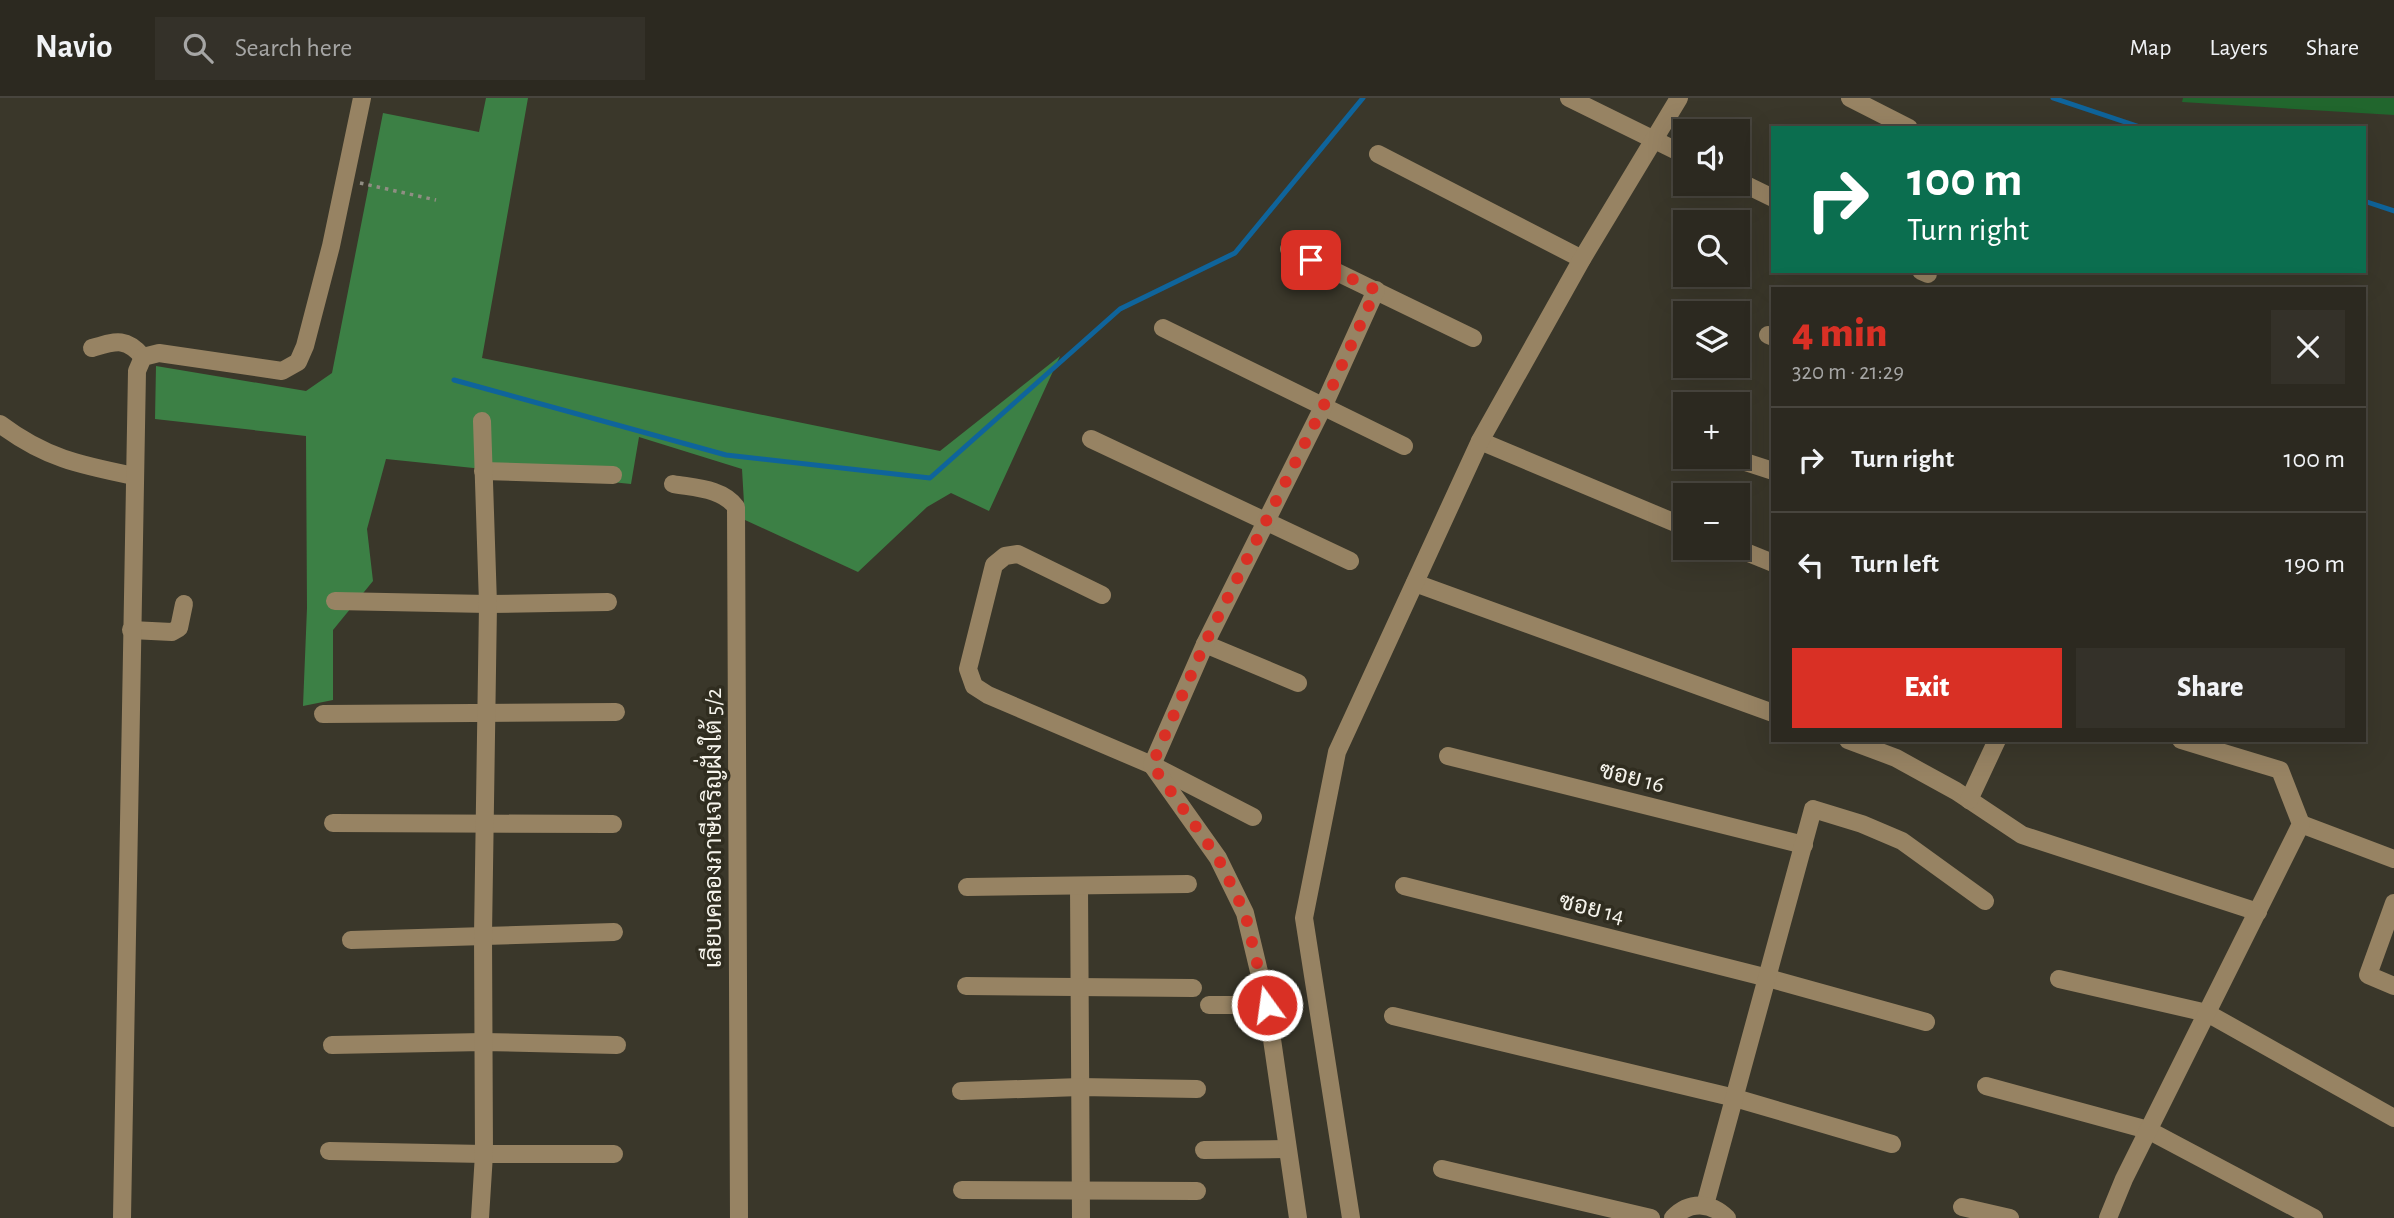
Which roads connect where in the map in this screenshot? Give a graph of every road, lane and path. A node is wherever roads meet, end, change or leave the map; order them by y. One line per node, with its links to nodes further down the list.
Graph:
1 (362, 98): 9 (street)
2 (1569, 98): 6 (street)
3 (1679, 98): 6 (street)
4 (1850, 98): 5 (street)
5 (1905, 126)
6 (1654, 139): 7 (street); 14 (street)
7 (1673, 149)
8 (1378, 154): 14 (street)
9 (345, 179): 12 (path); 19 (street)
10 (1750, 187): 11 (street)
11 (1771, 197)
12 (436, 200)
13 (1289, 249): 15 (street)
14 (1582, 259): 24 (street)
15 (1376, 290): 17 (street); 20 (street)
16 (1163, 328): 20 (street)
17 (1474, 338)
18 (92, 348): 19 (street)
19 (144, 357): 30 (street)
20 (1323, 407): 25 (street); 32 (street)
21 (482, 421): 28 (street)
22 (0, 424): 30 (street)
23 (1091, 439): 32 (street)
24 (1480, 441): 33 (street); 37 (street)
25 (1405, 446)
26 (1750, 464): 27 (street)
27 (1771, 470)
28 (483, 471): 29 (street); 42 (street)
29 (613, 475)
30 (134, 476): 43 (street)
31 (673, 484): 108 (street, เลียบคลองภาษีเจริญฝั่งใต้ 5/2)
32 (1267, 521): 35 (street); 44 (street)
33 (1673, 522)
34 (1750, 554): 36 (street)
35 (1350, 561)
36 (1771, 562)
37 (1415, 583): 47 (street); 111 (street)
38 (1101, 595): 54 (street)
39 (335, 601): 42 (street)
40 (608, 602): 42 (street)
41 (184, 604): 43 (street)
42 (488, 604): 49 (street)
43 (131, 630): 106 (street)
44 (1205, 643): 45 (street); 54 (street)
45 (1298, 683)
46 (616, 712): 49 (street)
47 (1771, 712)
48 (323, 714): 49 (street)
49 (487, 715): 58 (street)
50 (1854, 742): 55 (street)
51 (1996, 742): 55 (street)
52 (2188, 742): 60 (street)
53 (1448, 756): 61 (street, ซอย 16)
54 (1152, 765): 56 (street); 80 (street)
55 (1969, 800): 69 (street)
56 (1253, 817)
57 (332, 823): 58 (street)
58 (485, 824): 59 (street); 71 (street)
59 (613, 824)
60 (2301, 824): 62 (street); 69 (street)
61 (1804, 845): 67 (street); 73 (street)
62 (2394, 859)
63 (1188, 884): 66 (street)
64 (1404, 886): 73 (street, ซอย 14)
65 (967, 887): 66 (street)
66 (1079, 887): 77 (street)
67 (1985, 901)
68 (2394, 903): 76 (street)
69 (2258, 912): 81 (street)
70 (614, 932): 71 (street)
71 (483, 935): 72 (street); 84 (street)
72 (351, 940)
73 (1769, 978): 83 (street, ซอย 14); 91 (street)
74 (2059, 979): 81 (street)
75 (966, 986): 77 (street)
76 (2394, 986)
77 (1080, 988): 78 (street); 88 (street)
78 (1193, 988)
79 (1209, 1005): 80 (street)
80 (1267, 1005): 95 (street)
81 (2207, 1013): 92 (street); 93 (street)
82 (1393, 1016): 91 (street)
83 (1926, 1022)
84 (483, 1042): 85 (street); 86 (street); 98 (street)
85 (332, 1045)
86 (617, 1045)
87 (1986, 1086): 93 (street)
88 (1080, 1087): 89 (street); 90 (street); 102 (street)
89 (1197, 1089)
90 (961, 1091)
91 (1735, 1098): 94 (street); 104 (street)
92 (2394, 1118)
93 (2148, 1130): 116 (street); 117 (street)
94 (1892, 1144)
95 (1287, 1149): 96 (street); 110 (street)
96 (1205, 1150)
97 (329, 1151): 98 (street)
98 (484, 1154): 99 (street); 107 (street)
99 (614, 1154)
100 (1442, 1169): 112 (street)
101 (962, 1190): 102 (street)
102 (1080, 1191): 103 (street); 109 (street)
103 (1197, 1191)
104 (1705, 1205): 113 (street); 114 (street)
105 (1962, 1207): 115 (street)
106 (122, 1218)
107 (480, 1218)
108 (738, 1218)
109 (1081, 1218)
110 (1298, 1218)
111 (1351, 1218)
112 (1651, 1218)
113 (1673, 1218)
114 (1727, 1218)
115 (2010, 1218)
116 (2108, 1218)
117 (2314, 1218)

